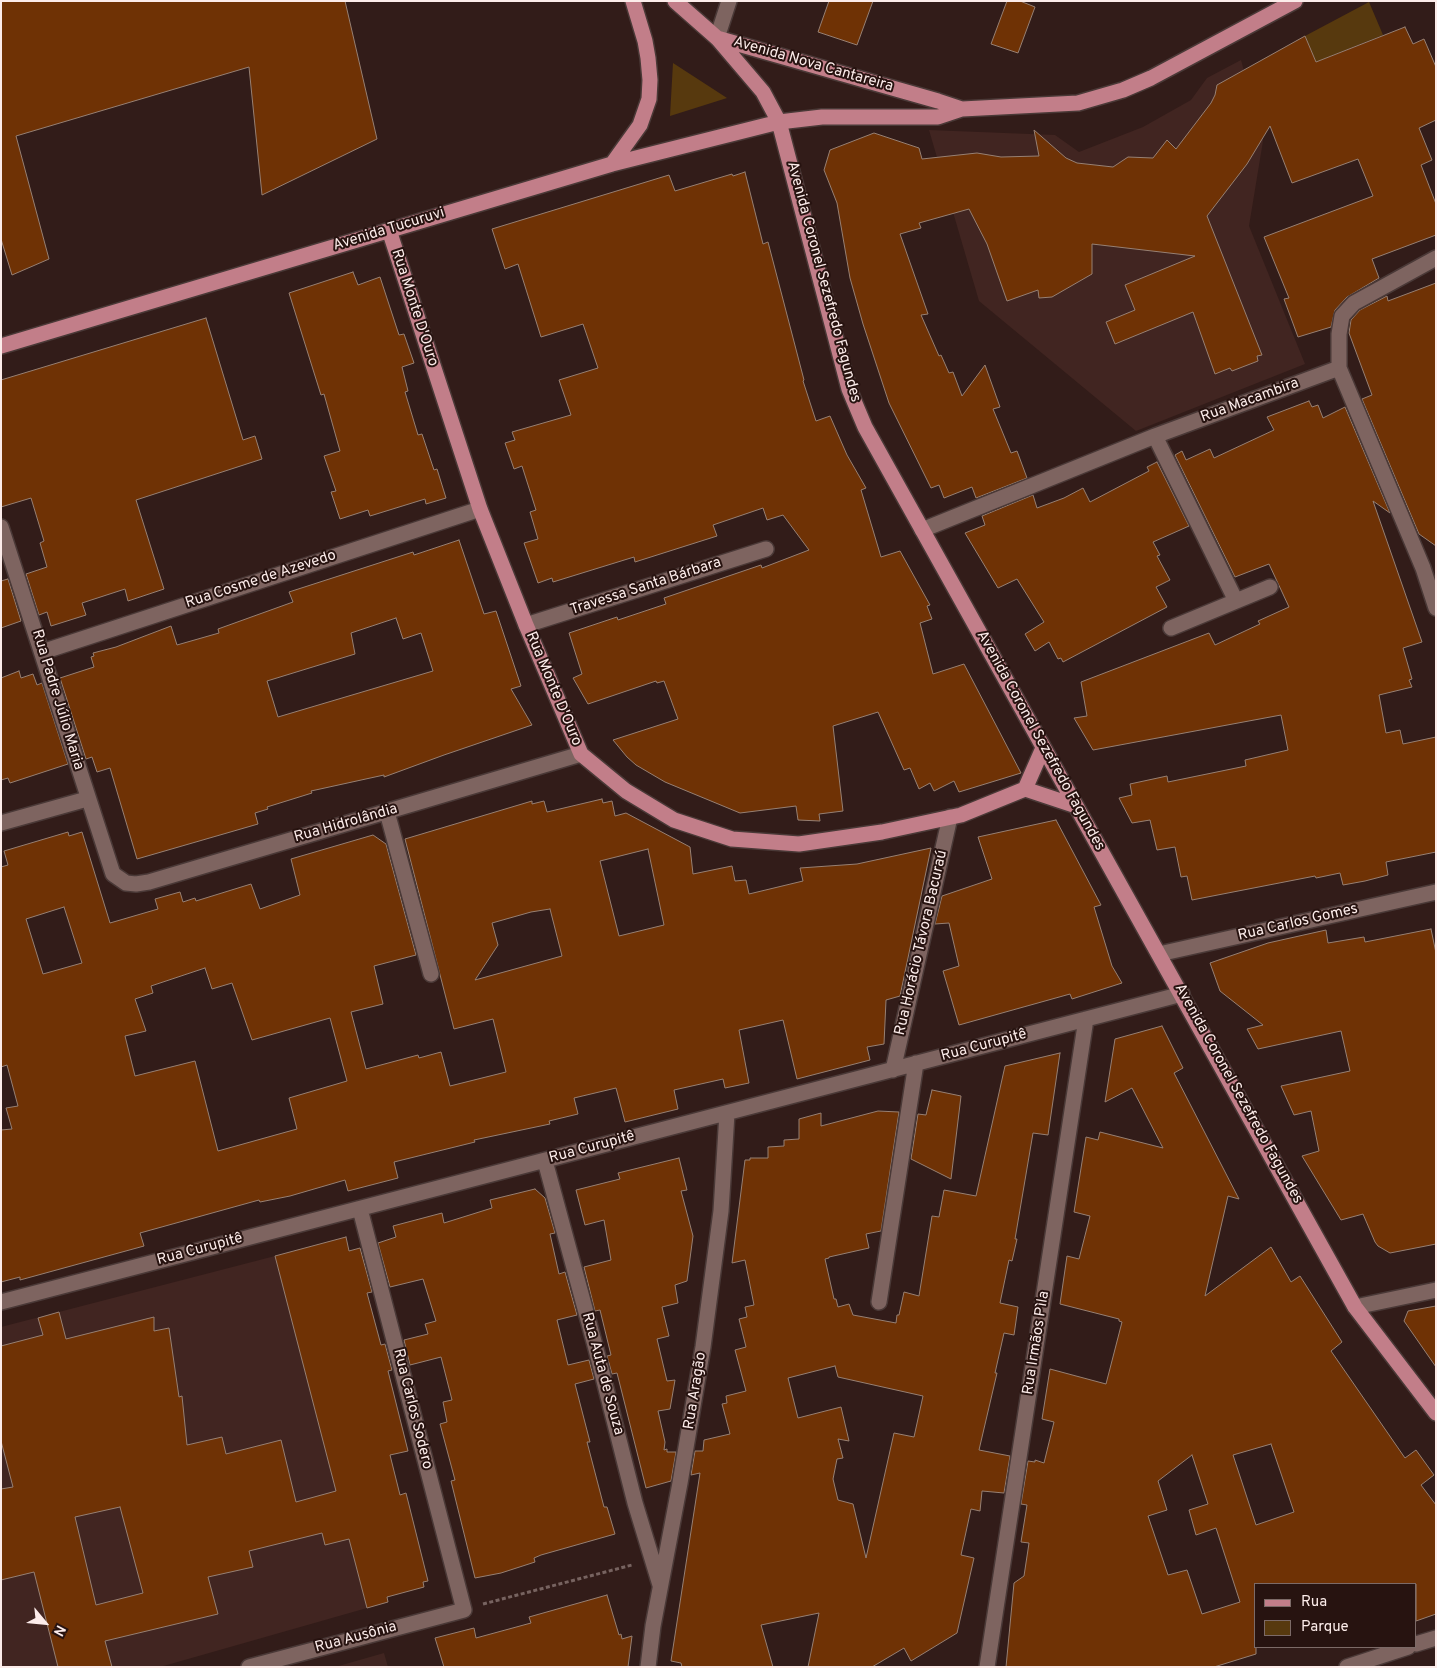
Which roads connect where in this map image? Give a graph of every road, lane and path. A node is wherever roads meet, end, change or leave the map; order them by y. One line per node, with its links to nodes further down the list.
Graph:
1 (633, 1): 8 (main road)
2 (675, 1): 5 (main road, Avenida Nova Cantareira)
3 (729, 1): 5 (street)
4 (1295, 1): 6 (main road, Avenida Nova Cantareira)
5 (717, 38): 6 (main road, Avenida Nova Cantareira); 7 (main road, Avenida Coronel Sezefredo Fagundes)
6 (962, 109): 7 (main road, Avenida Nova Cantareira)
7 (779, 122): 8 (main road, Avenida Tucuruvi); 16 (main road, Avenida Coronel Sezefredo Fagundes)
8 (612, 164): 9 (main road, Avenida Tucuruvi)
9 (389, 230): 11 (main road, Avenida Tucuruvi); 14 (main road, Rua Monte D'Ouro)
10 (1436, 258): 12 (street)
11 (1, 346)
12 (1339, 368): 13 (street, Rua Macambira); 18 (street)
13 (1155, 436): 16 (street, Rua Macambira); 20 (street)
14 (480, 508): 22 (main road, Rua Monte D'Ouro); 24 (street, Rua Cosme de Azevedo)
15 (1, 527): 24 (street, Rua Padre Júlio Maria)
16 (922, 530): 25 (main road, Avenida Coronel Sezefredo Fagundes)
17 (766, 549): 22 (street, Travessa Santa Bárbara)
18 (1429, 566): 21 (street)
19 (1270, 587): 20 (street)
20 (1236, 602): 23 (street)
21 (1436, 608)
22 (526, 625): 26 (main road, Rua Monte D'Ouro)
23 (1171, 628)
24 (42, 652): 28 (street, Rua Padre Júlio Maria)
25 (1043, 748): 27 (main road); 29 (main road, Avenida Coronel Sezefredo Fagundes)
26 (581, 754): 30 (street, Rua Hidrolândia); 31 (main road, Rua Monte D'Ouro)
27 (1025, 789): 29 (main road); 31 (main road, Rua Monte D'Ouro)
28 (87, 798): 32 (street); 33 (street, Rua Padre Júlio Maria)
29 (1076, 806): 35 (main road, Avenida Coronel Sezefredo Fagundes)
30 (387, 812): 33 (street, Rua Hidrolândia); 36 (street)
31 (950, 817): 40 (street, Rua Horácio Távora Bacuraú)
32 (1, 823)
33 (113, 874)
34 (1436, 892): 35 (street, Rua Carlos Gomes)
35 (1159, 954): 37 (main road, Avenida Coronel Sezefredo Fagundes)
36 (431, 974)
37 (1182, 994): 38 (street, Rua Curupitê); 47 (main road, Avenida Coronel Sezefredo Fagundes)
38 (1086, 1019): 39 (street, Rua Curupitê); 57 (street, Rua Irmãos Pìla)
39 (916, 1064): 40 (street, Rua Curupitê); 46 (street)
40 (893, 1070): 41 (street, Rua Curupitê)
41 (726, 1113): 42 (street, Rua Curupitê); 50 (street, Rua Aragão)
42 (545, 1160): 43 (street, Rua Curupitê); 49 (street, Rua Auta de Souza)
43 (360, 1209): 45 (street, Rua Curupitê); 51 (street, Rua Carlos Sodero)
44 (1436, 1290): 47 (street)
45 (1, 1302)
46 (879, 1302)
47 (1355, 1307): 48 (main road, Avenida Coronel Sezefredo Fagundes)
48 (1436, 1413)
49 (653, 1561): 50 (street, Rua Auta de Souza); 51 (path)
50 (661, 1586): 56 (street, Rua Aragão)
51 (464, 1610): 55 (street, Rua Ausônia)
52 (1436, 1638): 53 (street)
53 (1417, 1644)
54 (1405, 1648): 58 (street)
55 (249, 1667)
56 (648, 1667)
57 (987, 1667)
58 (1347, 1667)

